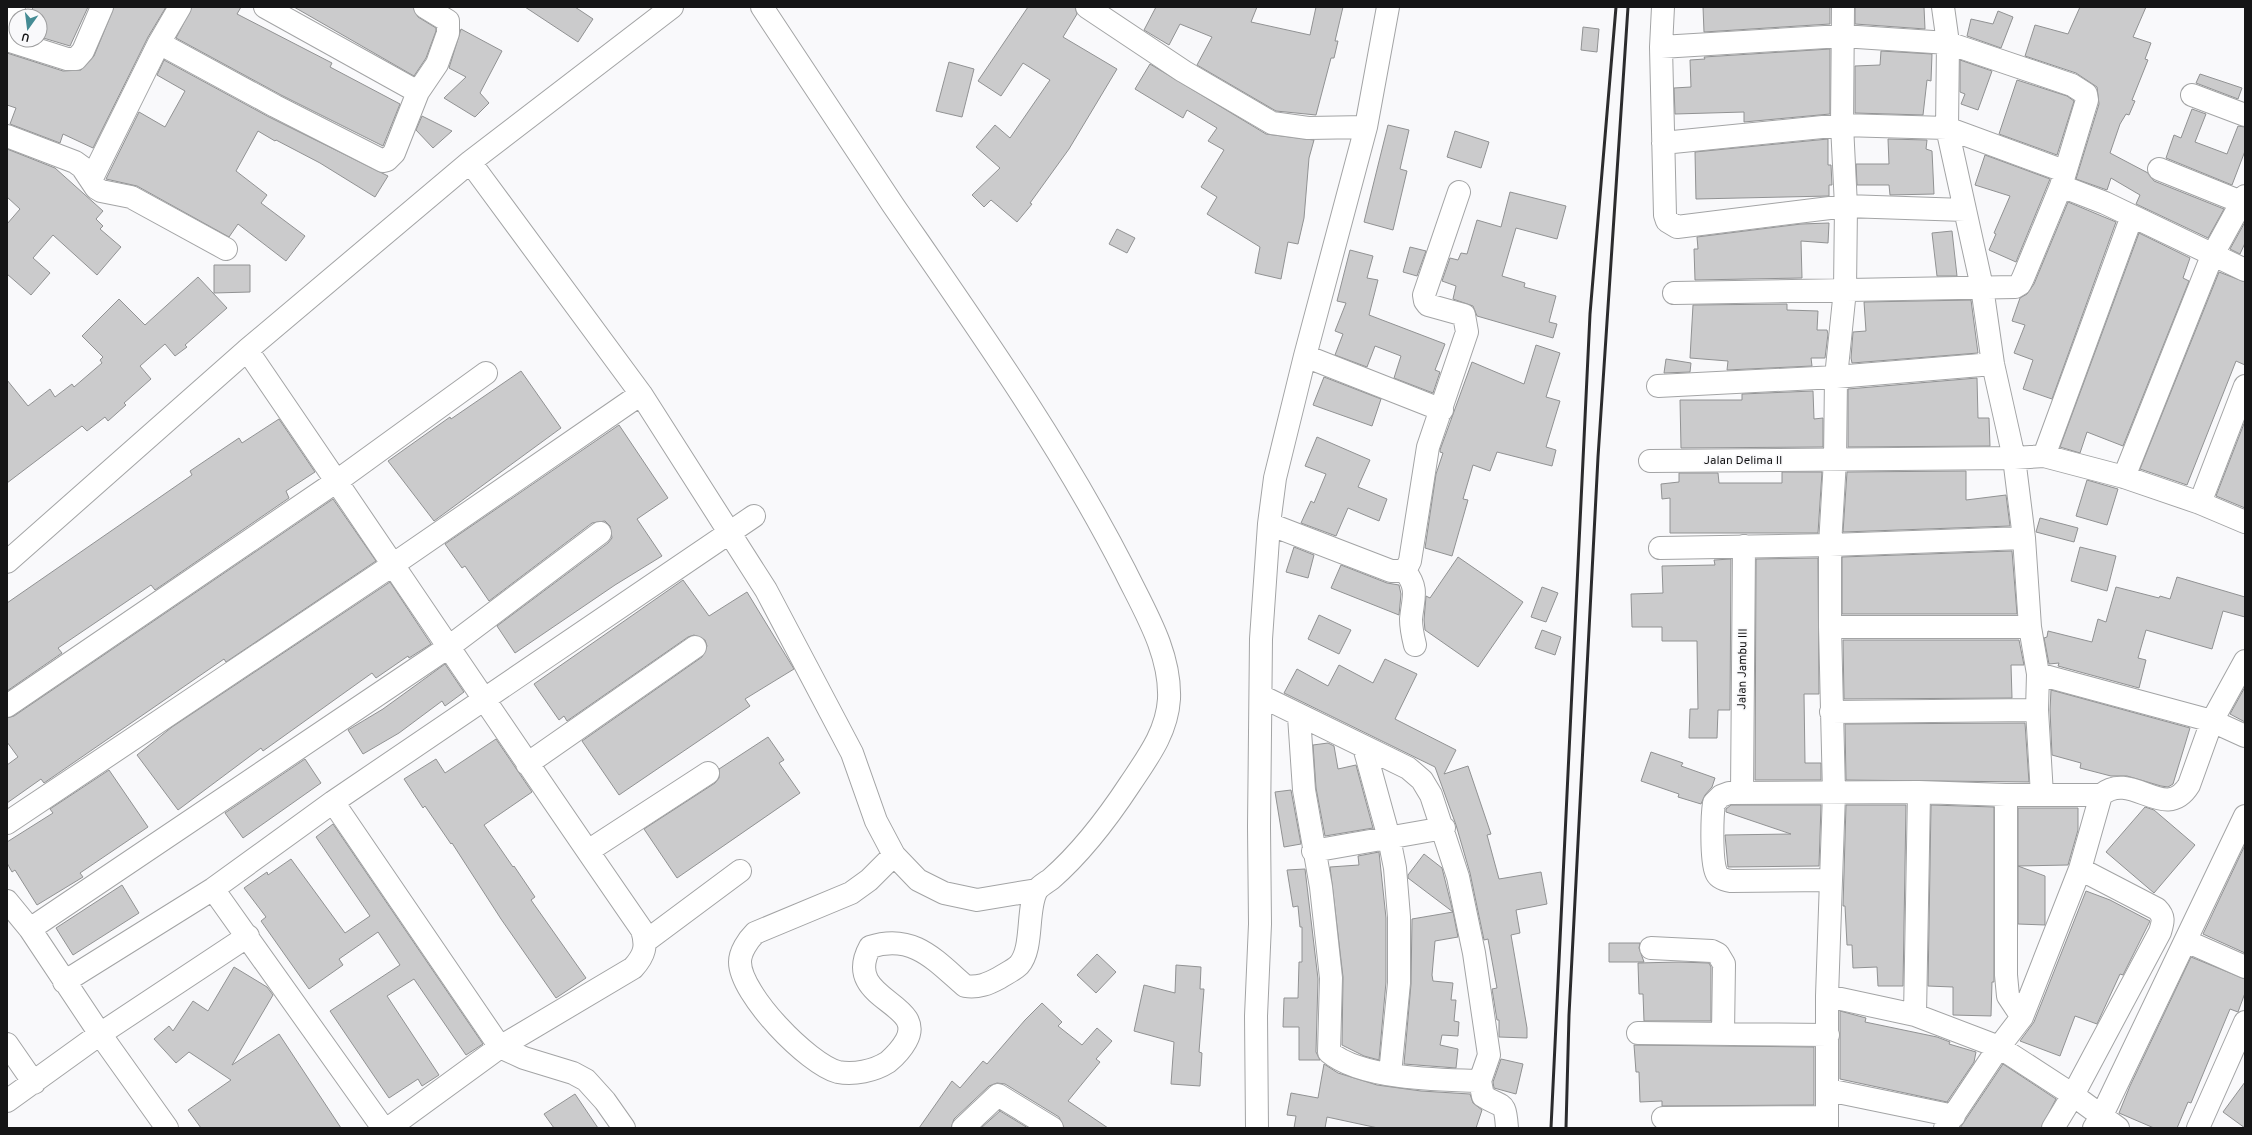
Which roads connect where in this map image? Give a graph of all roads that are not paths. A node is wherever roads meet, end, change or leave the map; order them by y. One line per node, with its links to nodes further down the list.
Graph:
1 (14, 7): 14 (street)
2 (102, 7): 16 (street)
3 (180, 7): 17 (street)
4 (265, 7): 20 (street)
5 (426, 7): 13 (street)
6 (672, 7): 28 (street)
7 (762, 7): 107 (street)
8 (1087, 7): 24 (street)
9 (1388, 7): 24 (street)
10 (1663, 7): 19 (street)
11 (1843, 7): 15 (street)
12 (1943, 7): 18 (street)
13 (451, 14): 20 (street)
14 (7, 21)
15 (1842, 36): 18 (street); 19 (street); 23 (street)
16 (7, 40)
17 (159, 42): 20 (street); 31 (street)
18 (1948, 43): 25 (street); 30 (street)
19 (1661, 47): 27 (street)
20 (418, 92)
21 (2192, 96): 22 (street)
22 (2245, 115)
23 (1842, 125): 25 (street); 27 (street); 34 (street)
24 (1366, 127): 44 (street)
25 (1947, 128): 30 (street); 35 (street)
26 (7, 136): 31 (street)
27 (1663, 143): 34 (street)
28 (470, 162): 43 (street); 50 (street)
29 (2159, 169): 33 (street)
30 (2063, 179): 36 (street); 40 (street)
31 (91, 180): 37 (street)
32 (1459, 192): 51 (street)
33 (2243, 199): 38 (street)
34 (1846, 206): 35 (street); 41 (street)
35 (1964, 210): 40 (street)
36 (2132, 216): 38 (street); 52 (street)
37 (226, 249)
38 (2212, 256): 39 (street); 56 (street)
39 (2245, 270)
40 (1982, 287): 41 (street); 45 (street)
41 (1845, 290): 42 (street); 47 (street)
42 (1674, 293)
43 (247, 350): 57 (street); 68 (street)
44 (1305, 356): 51 (street); 61 (street)
45 (1993, 364): 47 (street); 53 (street)
46 (486, 373): 57 (street)
47 (1836, 377): 48 (street); 54 (street)
48 (1658, 386)
49 (2245, 386): 58 (street)
50 (641, 394): 63 (street); 69 (street)
51 (1442, 410): 70 (street)
52 (2044, 456): 53 (street, Jalan Delima II); 56 (street, Jalan Delima II)
53 (2014, 458): 54 (street, Jalan Delima II); 64 (street)
54 (1835, 460): 55 (street, Jalan Delima II); 65 (street)
55 (1650, 461)
56 (2124, 477): 58 (street, Jalan Delima II)
57 (337, 481): 69 (street); 80 (street)
58 (2200, 503): 60 (street, Jalan Delima II)
59 (754, 516): 63 (street)
60 (2245, 522)
61 (1269, 524): 70 (street); 78 (street)
62 (600, 533): 74 (street)
63 (730, 533): 79 (street); 102 (street)
64 (2024, 538): 65 (street); 72 (street)
65 (1830, 545): 66 (street); 71 (street)
66 (1744, 546): 67 (street); 90 (street, Jalan Jambu III)
67 (1660, 548)
68 (7, 562)
69 (394, 564): 74 (street); 97 (street)
70 (1405, 571): 73 (street)
71 (1830, 627): 72 (street); 82 (street)
72 (2030, 627): 77 (street)
73 (1415, 645)
74 (450, 646): 79 (street); 109 (street)
75 (695, 647): 87 (street)
76 (2245, 661): 84 (street)
77 (2038, 674): 81 (street); 84 (street)
78 (1261, 696): 83 (street); 143 (street)
79 (482, 700): 87 (street); 95 (street)
80 (7, 706)
81 (2037, 710): 82 (street); 93 (street)
82 (1831, 712): 91 (street)
83 (1300, 716): 86 (street); 100 (street)
84 (2212, 721): 85 (street); 94 (street)
85 (2245, 736)
86 (1364, 747): 98 (street); 99 (street)
87 (527, 764): 101 (street)
88 (708, 773): 101 (street)
89 (1919, 792): 91 (street); 92 (street); 117 (street)
90 (1742, 793): 91 (street); 105 (street)
91 (1834, 793): 105 (street)
92 (2006, 795): 93 (street); 118 (street)
93 (2042, 795): 94 (street)
94 (2101, 795): 103 (street)
95 (334, 802): 106 (street); 125 (street)
96 (2245, 816): 112 (street)
97 (7, 823)
98 (1444, 828): 99 (street); 128 (street)
99 (1389, 838): 100 (street); 127 (street)
100 (1313, 851): 127 (street)
101 (588, 852): 111 (street)
102 (894, 855): 107 (street); 107 (street)
103 (2080, 869): 118 (street); 131 (street)
104 (740, 871): 111 (street)
105 (1830, 880): 116 (street)
106 (213, 889): 110 (street); 115 (street)
107 (1037, 890)
108 (7, 901): 109 (street)
109 (30, 928): 115 (street)
110 (248, 936): 121 (street); 138 (street)
111 (646, 941): 125 (street)
112 (2186, 941): 114 (street); 136 (street)
113 (1651, 948): 122 (street)
114 (2245, 967)
115 (64, 982): 121 (street)
116 (1827, 996): 117 (street); 123 (street)
117 (1915, 1015): 126 (street)
118 (2022, 1017): 126 (street)
119 (2245, 1022): 146 (street)
120 (1638, 1033): 122 (street)
121 (100, 1034): 129 (street); 137 (street)
122 (1723, 1034): 123 (street)
123 (1828, 1035): 130 (street)
124 (7, 1044): 129 (street)
125 (500, 1047): 139 (street); 140 (street)
126 (1999, 1047): 131 (street); 135 (street)
127 (1390, 1074): 128 (street)
128 (1480, 1081): 144 (street)
129 (34, 1082): 132 (street)
130 (1828, 1090): 134 (street); 135 (street)
131 (2073, 1095): 136 (street); 145 (street)
132 (7, 1100)
133 (1663, 1118): 134 (street)
134 (1827, 1122)
135 (1949, 1122)
136 (2105, 1124)
137 (167, 1128)
138 (383, 1128)
139 (389, 1128)
140 (624, 1128)
141 (963, 1128): 142 (street)
142 (1052, 1128)
143 (1257, 1128)
144 (1507, 1128)
145 (2053, 1128)
146 (2198, 1128)

